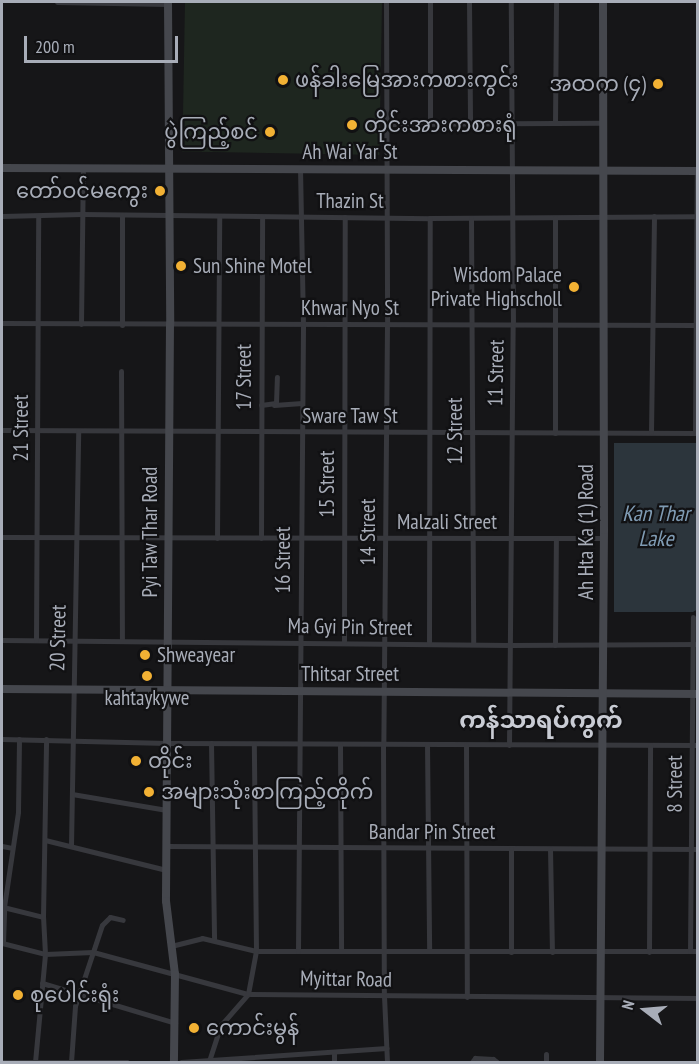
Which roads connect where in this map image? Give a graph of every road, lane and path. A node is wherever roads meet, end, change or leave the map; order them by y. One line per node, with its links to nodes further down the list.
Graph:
1 (57, 2): 2 (street)
2 (85, 2): 9 (street)
3 (386, 2): 13 (street, 14 Street)
4 (430, 2): 14 (street)
5 (469, 2): 15 (street)
6 (512, 2): 10 (street, 11 Street)
7 (556, 2): 11 (street)
8 (603, 2): 12 (street, Ah Hta Ka (1) Road)
9 (168, 3): 18 (street, Pyi Taw Thar Road)
10 (512, 123): 11 (street); 15 (street); 21 (street, 11 Street)
11 (555, 123): 12 (street)
12 (603, 123): 23 (street, Ah Hta Ka (1) Road)
13 (386, 124): 14 (street); 20 (street, 14 Street)
14 (430, 124): 15 (street)
15 (470, 124)
16 (2, 168): 17 (street, Ah Wai Yar St)
17 (83, 169): 18 (street, Ah Wai Yar St); 24 (street)
18 (169, 169): 19 (street, Ah Wai Yar St); 28 (street, Pyi Taw Thar Road)
19 (300, 170): 20 (street, Ah Wai Yar St); 33 (street, 16 Street)
20 (386, 171): 21 (street, Ah Wai Yar St); 35 (street, 14 Street)
21 (511, 171): 23 (street, Ah Wai Yar St); 39 (street, 11 Street)
22 (697, 171): 23 (street, Ah Wai Yar St); 30 (street)
23 (602, 172): 36 (street, Ah Hta Ka (1) Road)
24 (82, 214): 25 (street, Thazin St); 27 (street, Thazin St); 43 (street)
25 (122, 214): 28 (street, Thazin St); 52 (street)
26 (2, 216): 27 (street, Thazin St)
27 (38, 216): 42 (street, 21 Street)
28 (169, 216): 31 (street, Thazin St); 44 (street, Pyi Taw Thar Road)
29 (654, 216): 30 (street, Thazin St); 36 (street, Thazin St); 56 (street)
30 (697, 216): 57 (street)
31 (219, 217): 32 (street, Thazin St); 45 (street)
32 (262, 217): 33 (street, Thazin St); 46 (street, 17 Street)
33 (301, 217): 34 (street, Thazin St); 47 (street, 16 Street)
34 (345, 217): 35 (street, Thazin St); 53 (street, 15 Street)
35 (387, 217): 37 (street, Thazin St); 54 (street, 14 Street)
36 (604, 217): 40 (street, Thazin St); 51 (street, Ah Hta Ka (1) Road)
37 (430, 218): 38 (street, Thazin St); 55 (street)
38 (471, 218): 39 (street, Thazin St); 48 (street, 12 Street)
39 (512, 218): 40 (street, Thazin St); 49 (street, 11 Street)
40 (555, 218): 50 (street)
41 (2, 323): 42 (street, Khwar Nyo St)
42 (39, 324): 43 (street, Khwar Nyo St); 64 (street, 21 Street)
43 (81, 324): 52 (street, Khwar Nyo St)
44 (170, 324): 45 (street, Khwar Nyo St); 52 (street, Khwar Nyo St); 67 (street, Pyi Taw Thar Road)
45 (218, 324): 46 (street, Khwar Nyo St); 68 (street)
46 (261, 324): 47 (street, Khwar Nyo St); 61 (street, 17 Street)
47 (303, 324): 53 (street, Khwar Nyo St); 60 (street, 16 Street)
48 (472, 324): 49 (street, Khwar Nyo St); 55 (street, Khwar Nyo St); 75 (street, 12 Street)
49 (513, 324): 50 (street, Khwar Nyo St); 76 (street, 11 Street)
50 (555, 324): 51 (street, Khwar Nyo St); 77 (street)
51 (604, 324): 56 (street, Khwar Nyo St); 78 (street, Ah Hta Ka (1) Road)
52 (122, 325)
53 (346, 325): 54 (street, Khwar Nyo St); 71 (street, 15 Street)
54 (387, 325): 55 (street, Khwar Nyo St); 72 (street, 14 Street)
55 (429, 325): 73 (street)
56 (653, 325): 57 (street, Khwar Nyo St); 74 (street)
57 (696, 325): 79 (street)
58 (121, 371): 66 (street)
59 (277, 377): 62 (street)
60 (302, 404): 62 (street); 70 (street, 16 Street)
61 (261, 405): 62 (street); 69 (street, 17 Street)
62 (274, 405)
63 (2, 430): 64 (street, Sware Taw St)
64 (38, 430): 65 (street, Sware Taw St); 81 (street, 21 Street)
65 (78, 431): 66 (street, Sware Taw St); 82 (street, 20 Street)
66 (122, 431): 67 (street, Sware Taw St); 83 (street)
67 (168, 431): 68 (street, Sware Taw St); 84 (street, Pyi Taw Thar Road)
68 (218, 432): 69 (street, Sware Taw St); 85 (street)
69 (260, 432): 70 (street, Sware Taw St); 86 (street, 17 Street)
70 (301, 432): 71 (street, Sware Taw St); 87 (street, 16 Street)
71 (344, 432): 72 (street, Sware Taw St); 88 (street, 15 Street)
72 (385, 432): 73 (street, Sware Taw St); 89 (street, 14 Street)
73 (429, 432): 75 (street, Sware Taw St); 90 (street)
74 (651, 432): 78 (street, Sware Taw St); 79 (street, Sware Taw St)
75 (472, 433): 76 (street, Sware Taw St); 91 (street, 12 Street)
76 (512, 433): 77 (street, Sware Taw St); 92 (street, 11 Street)
77 (555, 433): 78 (street, Sware Taw St)
78 (604, 433): 93 (street, Ah Hta Ka (1) Road)
79 (697, 433)
80 (2, 537): 81 (street, Malzali Street)
81 (37, 537): 82 (street, Malzali Street); 97 (street, 21 Street)
82 (76, 538): 83 (street, Malzali Street); 98 (street, 20 Street)
83 (122, 538): 84 (street, Malzali Street); 99 (street)
84 (168, 538): 85 (street, Malzali Street); 100 (street, Pyi Taw Thar Road)
85 (217, 538): 86 (street, Malzali Street)
86 (261, 538): 87 (street, Malzali Street)
87 (300, 538): 88 (street, Malzali Street); 101 (street, 16 Street)
88 (344, 538): 89 (street, Malzali Street); 102 (street, 15 Street)
89 (385, 538): 90 (street, Malzali Street); 103 (street, 14 Street)
90 (429, 538): 91 (street, Malzali Street); 104 (street)
91 (472, 538): 92 (street, Malzali Street); 105 (street, 12 Street)
92 (511, 538): 94 (street, Malzali Street); 107 (street, 11 Street)
93 (604, 538): 94 (street, Malzali Street); 109 (street, Ah Hta Ka (1) Road)
94 (556, 539): 108 (street)
95 (693, 617): 106 (street, 8 Street)
96 (2, 640): 97 (street, Ma Gyi Pin Street)
97 (36, 640): 98 (street, Ma Gyi Pin Street)
98 (75, 641): 99 (street, Ma Gyi Pin Street); 111 (street, 20 Street)
99 (122, 641): 100 (street, Ma Gyi Pin Street)
100 (168, 642): 101 (street, Ma Gyi Pin Street); 112 (street, Pyi Taw Thar Road)
101 (299, 643): 102 (street, Ma Gyi Pin Street); 113 (street, 16 Street)
102 (344, 643): 103 (street, Ma Gyi Pin Street)
103 (384, 644): 104 (street, Ma Gyi Pin Street); 114 (street, 14 Street)
104 (429, 644): 105 (street, Ma Gyi Pin Street)
105 (473, 644): 107 (street, Ma Gyi Pin Street)
106 (695, 644): 109 (street, Ma Gyi Pin Street); 117 (street, 8 Street)
107 (510, 645): 108 (street, Ma Gyi Pin Street); 115 (street, 11 Street)
108 (555, 645): 109 (street, Ma Gyi Pin Street)
109 (603, 645): 116 (street, Ah Hta Ka (1) Road)
110 (2, 689): 111 (street, Thitsar Street)
111 (74, 690): 112 (street, Thitsar Street); 121 (street, 20 Street)
112 (167, 691): 113 (street, Thitsar Street); 122 (street, Pyi Taw Thar Road)
113 (299, 691): 114 (street, Thitsar Street); 126 (street, 16 Street)
114 (384, 692): 115 (street, Thitsar Street); 124 (street, 14 Street)
115 (509, 693): 116 (street, Thitsar Street); 130 (street, 11 Street)
116 (602, 694): 117 (street, Thitsar Street); 133 (street, Ah Hta Ka (1) Road)
117 (695, 694): 132 (street, 8 Street)
118 (2, 739): 119 (street)
119 (19, 739): 120 (street); 143 (street)
120 (46, 739): 121 (street); 136 (street)
121 (73, 740): 122 (street); 134 (street, 20 Street)
122 (167, 743): 123 (street); 135 (street, Pyi Taw Thar Road)
123 (211, 743): 125 (street); 140 (street)
124 (383, 743): 127 (street); 128 (street); 145 (street, 14 Street)
125 (254, 744): 126 (street); 141 (street)
126 (299, 744): 127 (street); 142 (street, 16 Street)
127 (340, 744): 144 (street)
128 (427, 744): 129 (street); 146 (street)
129 (466, 745): 130 (street); 147 (street)
130 (509, 745): 133 (street)
131 (650, 745): 132 (street); 133 (street); 151 (street)
132 (695, 745): 152 (street, 8 Street)
133 (602, 746): 150 (street, Ah Hta Ka (1) Road)
134 (72, 794): 135 (street); 138 (street, 20 Street)
135 (167, 810): 139 (street, Pyi Taw Thar Road)
136 (45, 840): 138 (street); 155 (street)
137 (2, 846): 143 (street)
138 (71, 846): 153 (street)
139 (166, 846): 140 (street, Bandar Pin Street); 153 (street, Pyi Taw Thar Road)
140 (213, 846): 141 (street, Bandar Pin Street); 157 (street)
141 (255, 847): 142 (street, Bandar Pin Street); 160 (street)
142 (299, 847): 144 (street, Bandar Pin Street); 161 (street, 16 Street)
143 (12, 848): 154 (street)
144 (341, 848): 145 (street, Bandar Pin Street); 162 (street)
145 (383, 848): 146 (street, Bandar Pin Street); 163 (street, 14 Street)
146 (427, 848): 147 (street, Bandar Pin Street); 164 (street)
147 (467, 848): 148 (street, Bandar Pin Street); 168 (street)
148 (511, 849): 149 (street, Bandar Pin Street); 169 (street)
149 (550, 849): 150 (street, Bandar Pin Street); 170 (street)
150 (601, 849): 151 (street, Bandar Pin Street); 171 (street, Ah Hta Ka (1) Road)
151 (650, 849): 152 (street, Bandar Pin Street); 172 (street)
152 (694, 849): 165 (street, 8 Street)
153 (166, 870): 159 (street, Pyi Taw Thar Road)
154 (3, 907): 155 (street); 158 (street)
155 (43, 917): 173 (street)
156 (123, 920): 167 (street)
157 (214, 939): 159 (street); 160 (street)
158 (2, 943): 173 (street, Myittar Road)
159 (171, 946): 174 (street, Pyi Taw Thar Road)
160 (256, 951): 161 (street); 177 (street)
161 (298, 951): 162 (street)
162 (341, 951): 163 (street)
163 (384, 951): 164 (street); 178 (street, 14 Street)
164 (429, 951): 168 (street)
165 (690, 951): 166 (street); 172 (street)
166 (698, 951)
167 (93, 952): 173 (street, Myittar Road); 174 (street, Myittar Road); 176 (street)
168 (467, 952): 169 (street); 179 (street)
169 (511, 952): 170 (street)
170 (552, 952): 171 (street)
171 (601, 952): 172 (street); 180 (street, Ah Hta Ka (1) Road)
172 (649, 952)
173 (45, 954): 175 (street)
174 (175, 974): 177 (street, Myittar Road); 182 (street, Pyi Taw Thar Road)
175 (42, 983): 176 (street); 188 (street)
176 (78, 994): 182 (street); 189 (street)
177 (248, 994): 178 (street, Myittar Road); 186 (street)
178 (384, 996): 179 (street, Myittar Road); 183 (street, 14 Street)
179 (467, 997): 180 (street, Myittar Road)
180 (601, 997): 181 (street, Myittar Road); 198 (street, Ah Hta Ka (1) Road)
181 (698, 998)
182 (175, 1023): 191 (street, Pyi Taw Thar Road)
183 (387, 1048): 184 (street); 194 (street, 14 Street)
184 (334, 1052): 186 (street); 193 (street)
185 (546, 1054): 197 (street)
186 (209, 1060): 192 (street)
187 (2, 1062): 188 (street)
188 (35, 1062): 189 (street)
189 (71, 1062): 190 (street)
190 (127, 1062)
191 (174, 1062)
192 (182, 1062)
193 (334, 1062)
194 (387, 1062)
195 (472, 1062): 196 (street)
196 (497, 1062)
197 (546, 1062)
198 (600, 1062)

